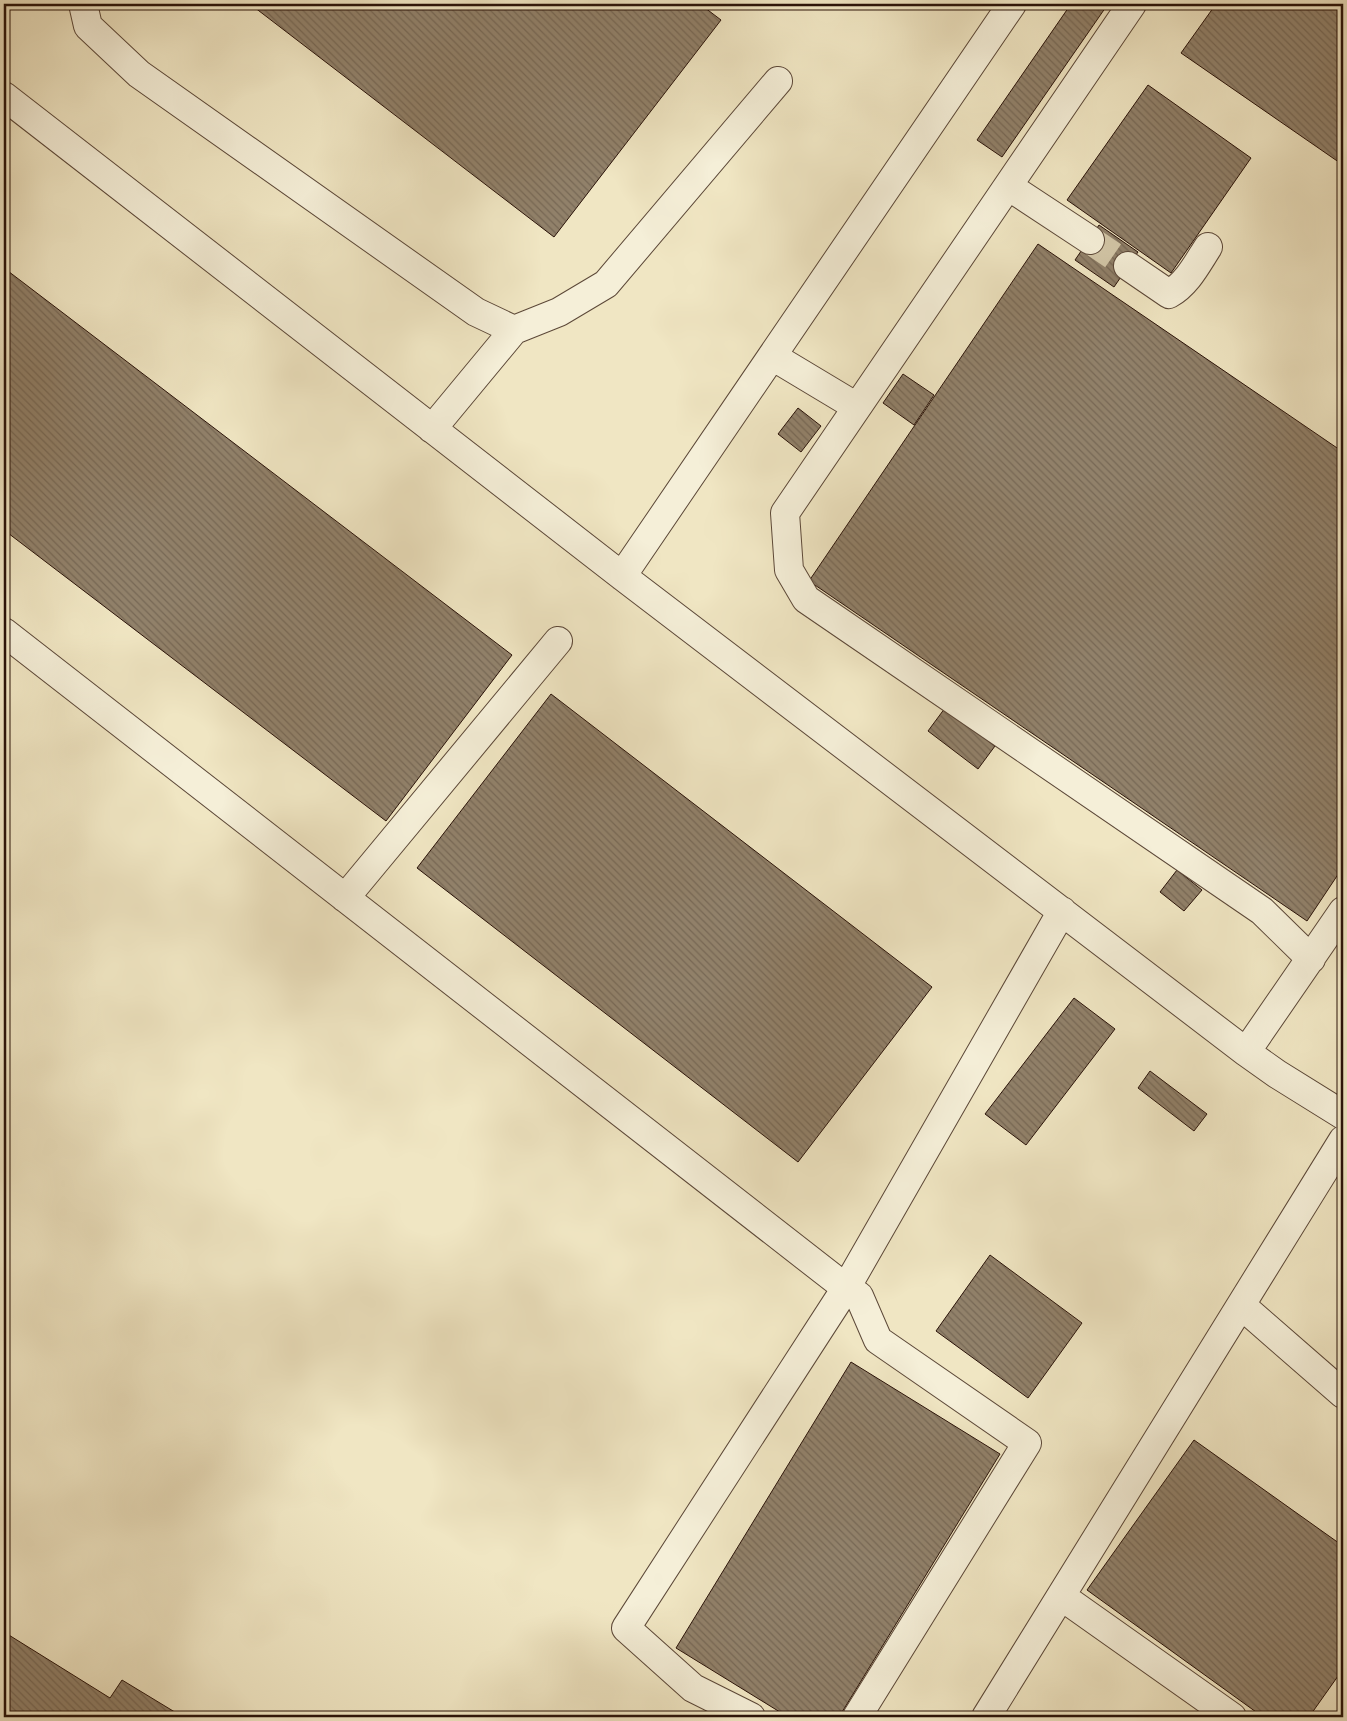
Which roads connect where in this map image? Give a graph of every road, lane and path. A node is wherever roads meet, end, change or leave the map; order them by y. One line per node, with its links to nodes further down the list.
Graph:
1 (83, 4): 10 (street)
2 (1012, 4): 11 (street)
3 (1132, 4): 6 (street)
4 (778, 81): 10 (street)
5 (4, 96): 13 (street)
6 (1008, 186): 7 (street); 12 (street)
7 (1090, 240)
8 (1208, 246): 9 (street)
9 (1128, 266)
10 (514, 330): 13 (street)
11 (772, 356): 12 (street); 14 (street)
12 (857, 408): 20 (street)
13 (432, 429): 14 (street)
14 (622, 576): 18 (street)
15 (4, 632): 17 (street)
16 (558, 641): 17 (street)
17 (346, 898): 24 (street)
18 (1062, 911): 21 (street); 24 (street)
19 (1343, 911): 20 (street)
20 (1310, 959): 21 (street)
21 (1246, 1052): 22 (street)
22 (1335, 1110)
23 (1343, 1140): 25 (street)
24 (846, 1288): 28 (street); 29 (street)
25 (1241, 1305): 26 (street); 27 (street)
26 (1343, 1394)
27 (1061, 1596): 30 (street); 31 (street)
28 (751, 1717)
29 (856, 1717)
30 (986, 1717)
31 (1232, 1717)

